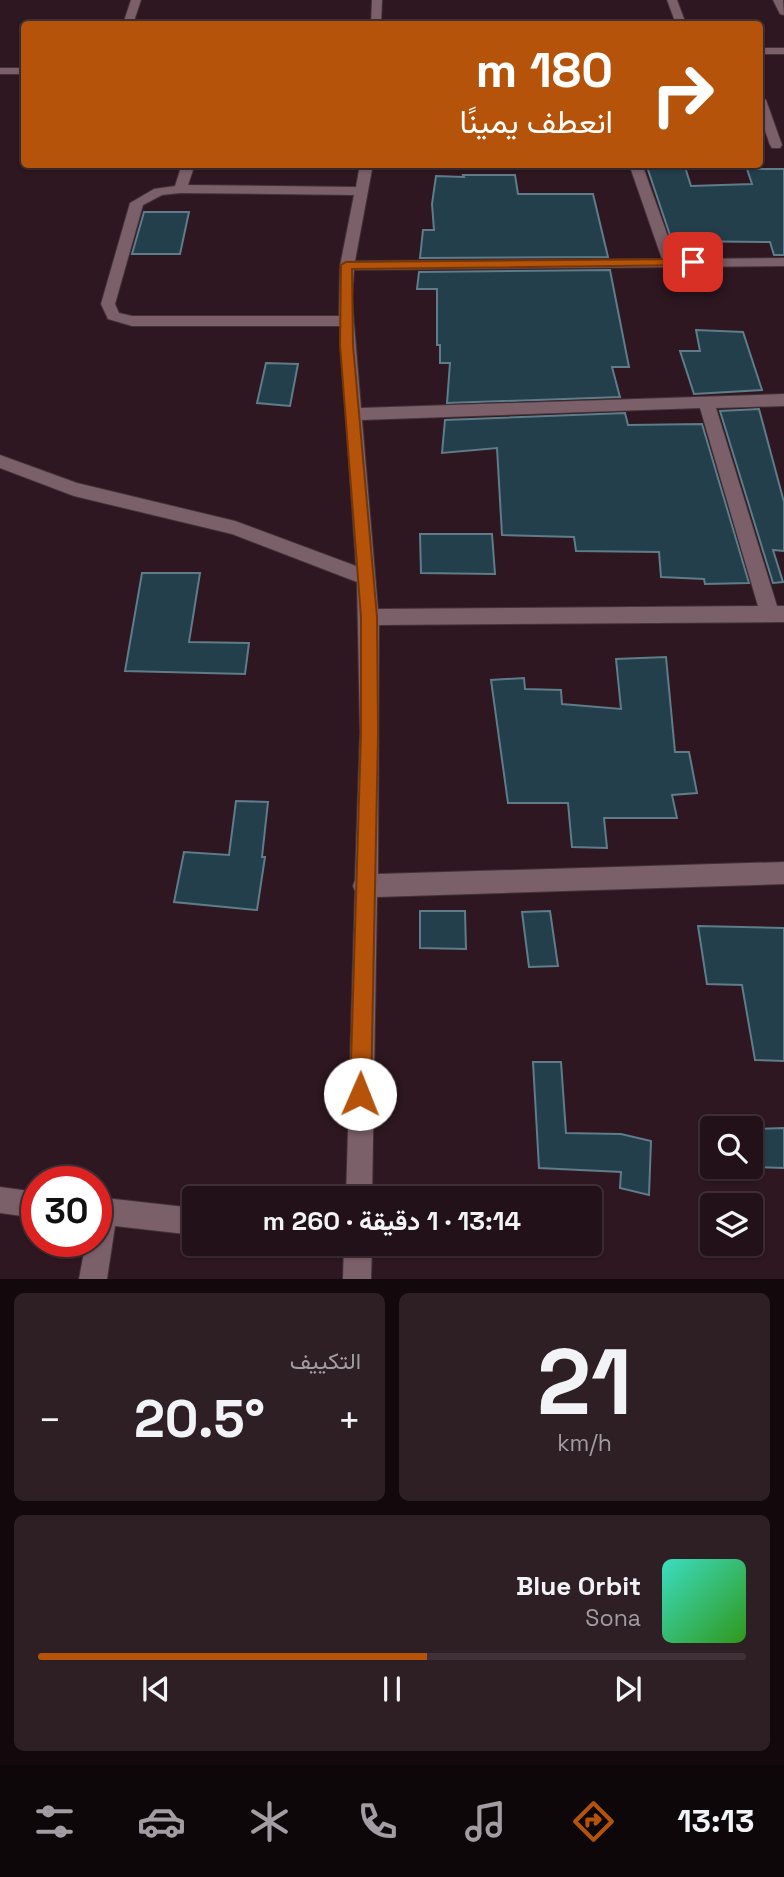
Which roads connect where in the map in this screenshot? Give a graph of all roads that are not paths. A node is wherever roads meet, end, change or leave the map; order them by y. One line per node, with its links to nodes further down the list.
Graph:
1 (136, 0): 6 (street)
2 (377, 0): 7 (street)
3 (673, 0): 8 (street)
4 (778, 0): 5 (street)
5 (784, 12)
6 (129, 21)
7 (376, 21)
8 (680, 21)
9 (763, 51): 10 (street)
10 (784, 51)
11 (0, 71): 12 (street)
12 (21, 71)
13 (763, 107): 14 (street)
14 (780, 145)
15 (188, 168): 18 (street)
16 (366, 168): 19 (street)
17 (636, 168): 20 (street)
18 (180, 189): 19 (street); 23 (street)
19 (363, 191): 22 (street)
20 (670, 262): 21 (street); 22 (street)
21 (784, 262)
22 (346, 265): 23 (street)
23 (345, 321): 26 (street)
24 (784, 400): 25 (street)
25 (707, 404): 26 (street); 29 (street)
26 (354, 414): 28 (street)
27 (0, 461): 28 (street)
28 (366, 578): 30 (street)
29 (777, 614): 30 (street)
30 (369, 617): 32 (street)
31 (784, 873): 32 (street)
32 (364, 886): 33 (street)
33 (359, 1186)
34 (0, 1200): 35 (street)
35 (21, 1203)
36 (112, 1212): 37 (street)
37 (182, 1220)
38 (358, 1256): 41 (street)
39 (95, 1257): 40 (street)
40 (93, 1279)
41 (357, 1279)

